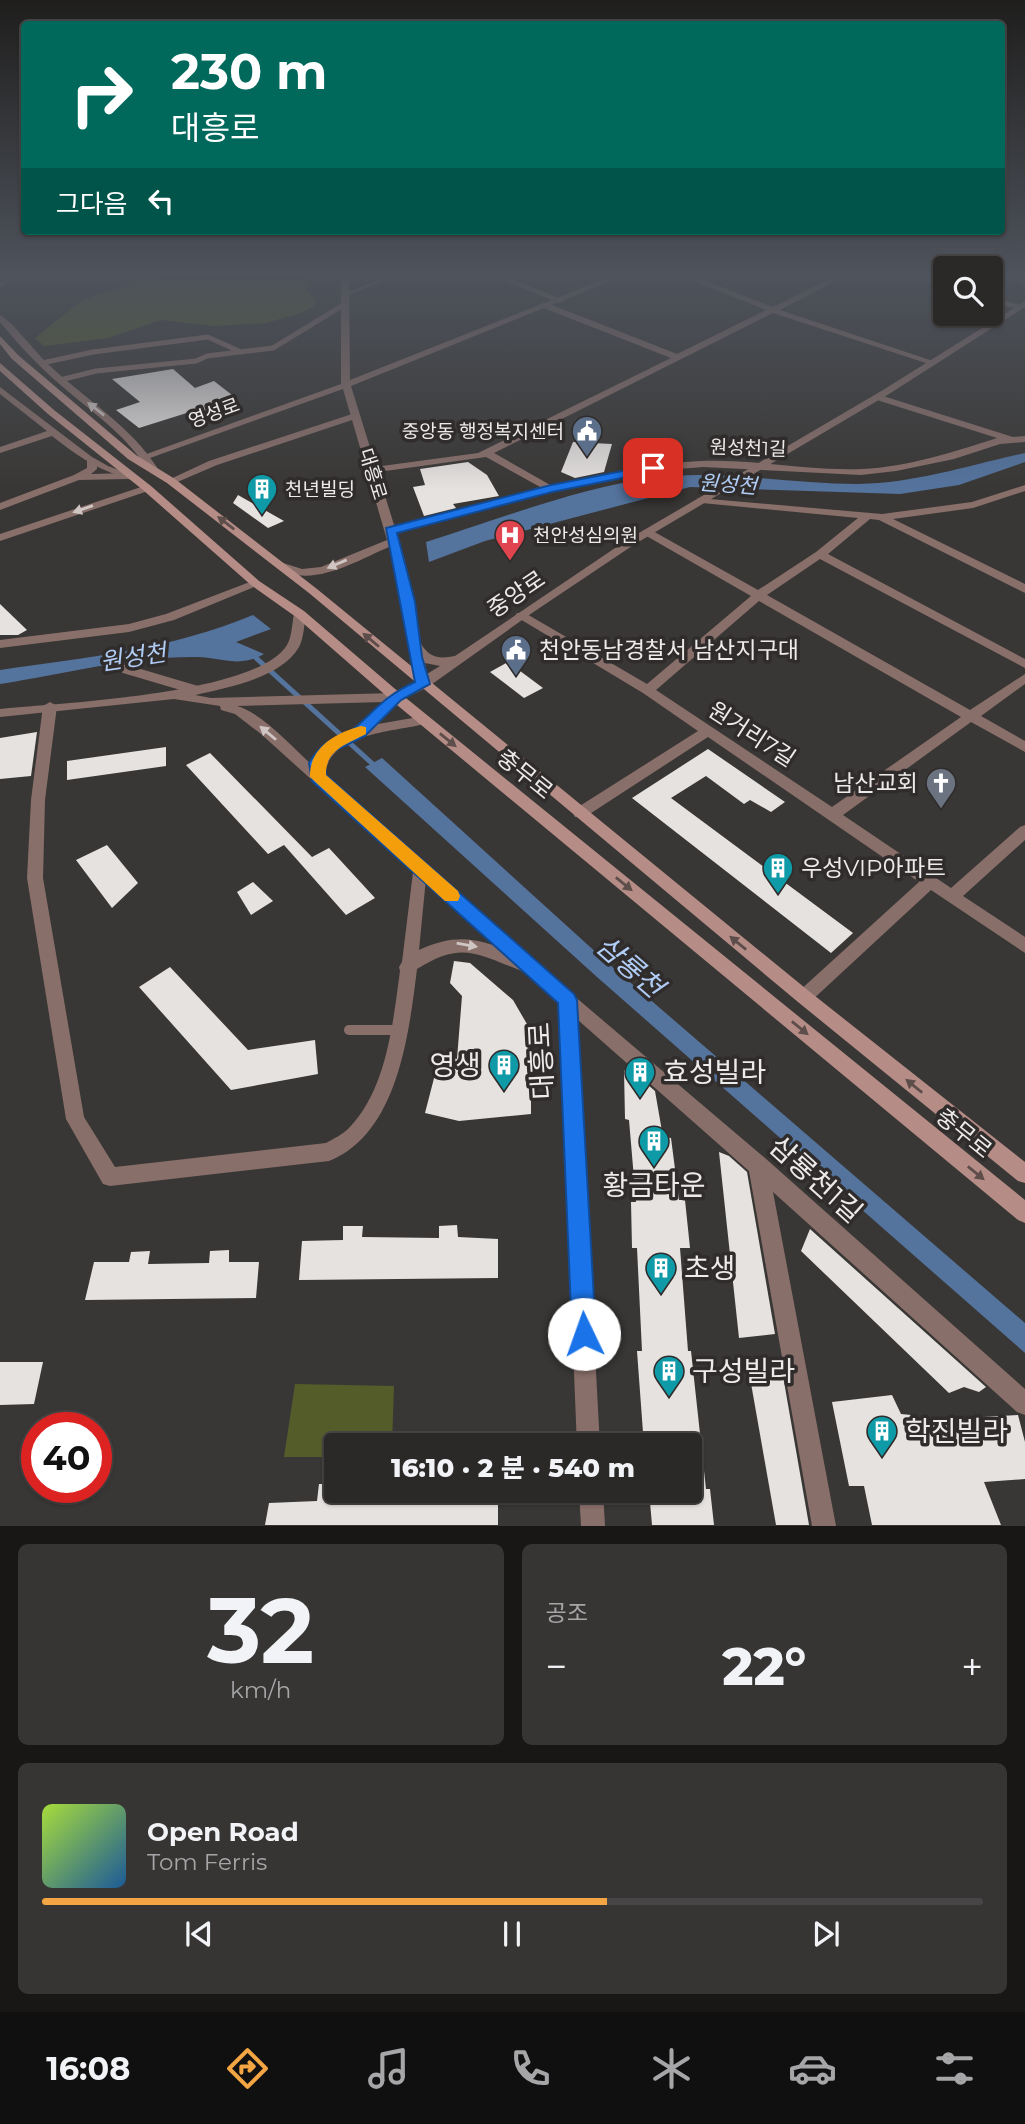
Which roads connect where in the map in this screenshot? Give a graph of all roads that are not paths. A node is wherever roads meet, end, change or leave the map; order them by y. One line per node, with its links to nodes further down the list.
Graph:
1 (7, 347): 30 (main road, 충무로)
2 (28, 347): 15 (street)
3 (147, 347): 15 (lane)
4 (230, 347): 12 (lane)
5 (274, 347): 12 (lane)
6 (346, 347): 18 (street, 대흥로)
7 (440, 347): 18 (street, 영성로)
8 (652, 347): 13 (street)
9 (697, 347): 13 (street)
10 (887, 347): 14 (street)
11 (955, 347): 14 (street)
12 (243, 353): 17 (lane)
13 (677, 357): 26 (street)
14 (932, 362): 20 (street)
15 (42, 363): 17 (street)
16 (0, 366): 33 (main road, 충무로)
17 (60, 380): 27 (street, one-way to 17)
18 (346, 385): 21 (street, 대흥로); 27 (street, 영성로)
19 (0, 390): 22 (street)
20 (880, 398): 23 (street); 29 (street)
21 (355, 416): 31 (street, 대흥로); 34 (street)
22 (51, 432): 25 (street); 28 (street)
23 (1019, 440): 24 (street); 29 (street, 원성천1길)
24 (1025, 445)
25 (0, 450)
26 (483, 454): 31 (street); 37 (street)
27 (146, 456): 30 (street)
28 (92, 461): 32 (street); 33 (street)
29 (758, 465): 37 (street, 원성천1길); 38 (street, 중앙로)
30 (153, 469): 34 (main road, 충무로)
31 (371, 470): 43 (street, 대흥로)
32 (78, 477): 33 (street); 39 (street)
33 (131, 477): 35 (main road, 충무로)
34 (171, 481): 46 (main road, 충무로, one-way to 34)
35 (147, 488): 44 (street, one-way to 44); 47 (main road, 충무로)
36 (1025, 488): 41 (street)
37 (551, 489): 43 (street, 원성천1길)
38 (704, 498): 40 (street); 42 (street, 중앙로)
39 (0, 507)
40 (867, 516): 41 (street); 45 (street)
41 (882, 517): 48 (street)
42 (647, 532): 49 (street); 51 (street, 중앙로)
43 (391, 536): 46 (street, 원성천1길, one-way to 46); 52 (street, 대흥로)
44 (0, 538)
45 (821, 554): 49 (street); 55 (street)
46 (280, 565): 58 (main road, 충무로, one-way to 46)
47 (255, 583): 50 (main road, 충무로); 53 (street)
48 (1025, 589)
49 (759, 595): 60 (street); 66 (street)
50 (300, 614): 59 (street); 62 (main road, 충무로)
51 (521, 616): 54 (street, 중앙로); 60 (street, 원거리7길)
52 (413, 641): 54 (street); 58 (street, 대흥로)
53 (0, 644)
54 (465, 656): 58 (street, 중앙로)
55 (1025, 664)
56 (125, 669): 59 (lane)
57 (1025, 678): 66 (street)
58 (423, 684): 62 (street, 중앙로); 72 (main road, 충무로)
59 (195, 690): 61 (street)
60 (648, 690): 69 (street, 원거리7길)
61 (174, 695): 63 (street); 64 (street)
62 (396, 697): 63 (street); 67 (main road, 충무로); 68 (street)
63 (211, 702): 71 (street, 대흥로, one-way to 63)
64 (50, 706): 65 (street); 84 (street)
65 (0, 713)
66 (971, 715): 70 (street); 73 (street)
67 (424, 720): 68 (street); 87 (main road, 충무로, one-way to 87)
68 (360, 732): 71 (street)
69 (706, 732): 72 (street); 73 (street, 원거리7길)
70 (1025, 747)
71 (318, 777): 75 (street, 대흥로)
72 (580, 813): 81 (main road, 충무로, one-way to 72)
73 (833, 814): 76 (street, 원거리7길)
74 (1025, 831): 77 (street)
75 (419, 868): 79 (street, 대흥로); 80 (street)
76 (931, 881): 77 (street, 원거리7길); 81 (street)
77 (954, 895): 78 (street, 원거리7길)
78 (1025, 946)
79 (530, 966): 80 (street, one-way to 79); 82 (street, 대흥로)
80 (408, 967): 84 (street)
81 (804, 998): 86 (main road, 충무로, one-way to 81)
82 (567, 1000): 85 (street, 삼룡천1길); 89 (street, 대흥로)
83 (349, 1030): 84 (lane)
84 (400, 1030)
85 (758, 1164): 88 (street, 삼룡천1길); 92 (street)
86 (1025, 1174)
87 (1025, 1213)
88 (1024, 1407)
89 (588, 1433)
90 (592, 1503): 91 (street)
91 (593, 1525)
92 (824, 1525)

